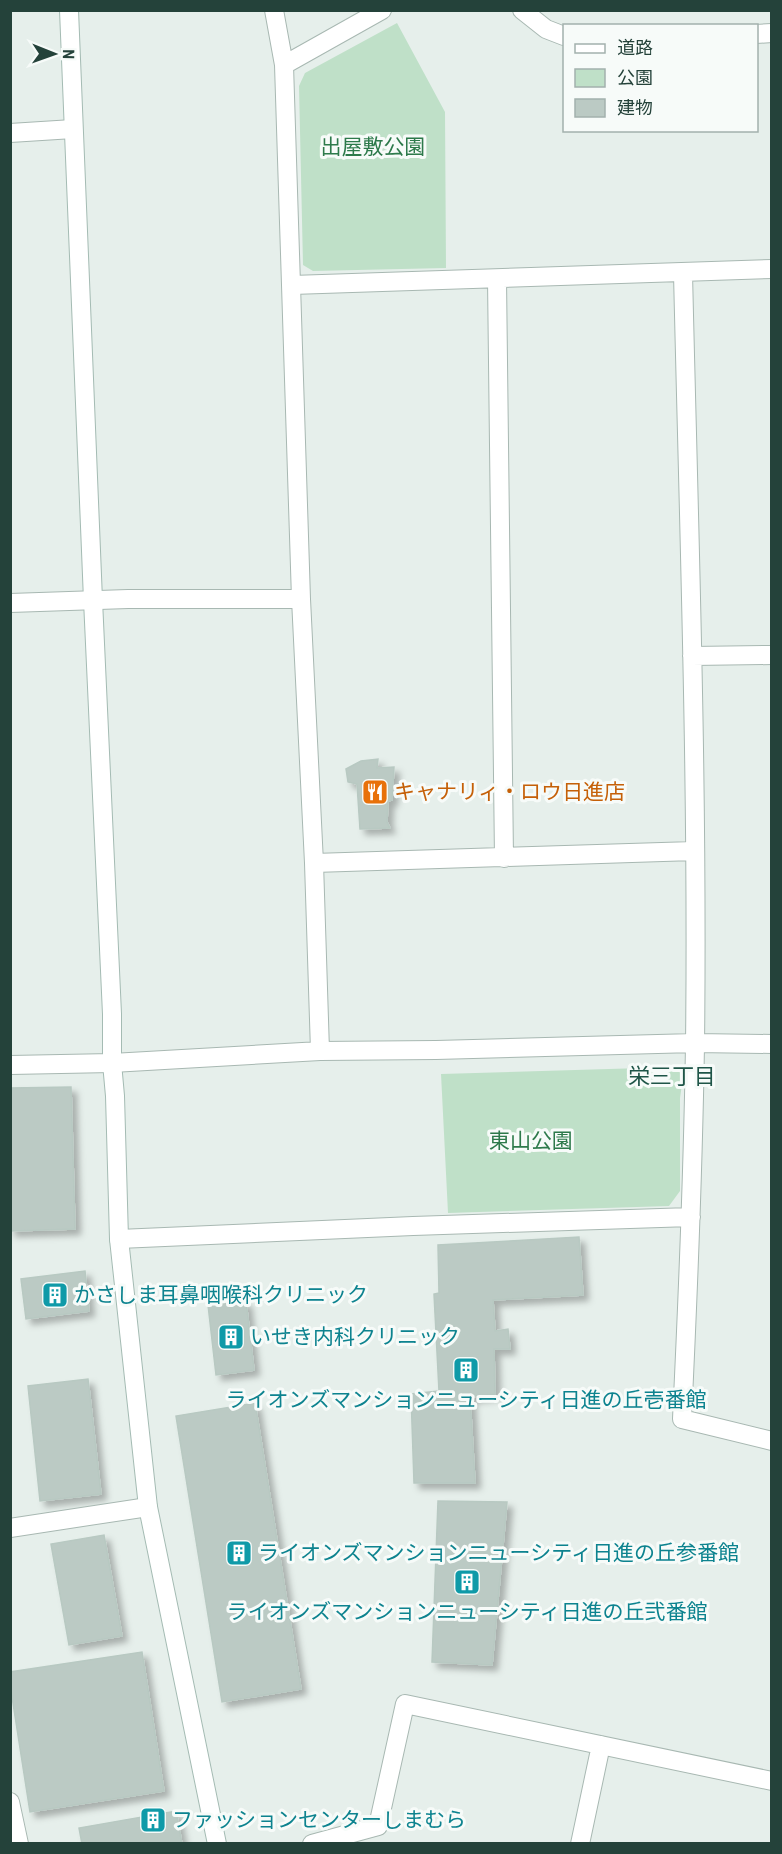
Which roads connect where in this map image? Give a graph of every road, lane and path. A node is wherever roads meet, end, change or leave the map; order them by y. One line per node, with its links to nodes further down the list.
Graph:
1 (69, 10): 7 (street)
2 (274, 10): 6 (street)
3 (382, 10): 6 (street)
4 (522, 10): 5 (street)
5 (563, 36)
6 (284, 65): 12 (street)
7 (73, 129): 8 (street); 14 (street)
8 (10, 134)
9 (771, 269): 10 (street)
10 (684, 273): 11 (street); 17 (street)
11 (497, 279): 12 (street); 19 (street)
12 (292, 285): 13 (street)
13 (301, 599): 14 (street); 20 (street)
14 (93, 600): 15 (street); 24 (street)
15 (10, 603)
16 (771, 655): 17 (street)
17 (692, 656): 18 (street)
18 (694, 851): 19 (street); 21 (street)
19 (504, 858): 20 (street)
20 (314, 863): 23 (street)
21 (695, 1042): 22 (street); 23 (street); 26 (street)
22 (771, 1044)
23 (320, 1051): 24 (street)
24 (112, 1064): 25 (street); 27 (street)
25 (10, 1065)
26 (691, 1217): 27 (street); 28 (street)
27 (119, 1239): 29 (street)
28 (771, 1441)
29 (147, 1507): 30 (street); 35 (street)
30 (10, 1528)
31 (601, 1745): 32 (street); 36 (street); 37 (street)
32 (771, 1781)
33 (10, 1802): 34 (street)
34 (19, 1844)
35 (217, 1844)
36 (312, 1844)
37 (580, 1844)

